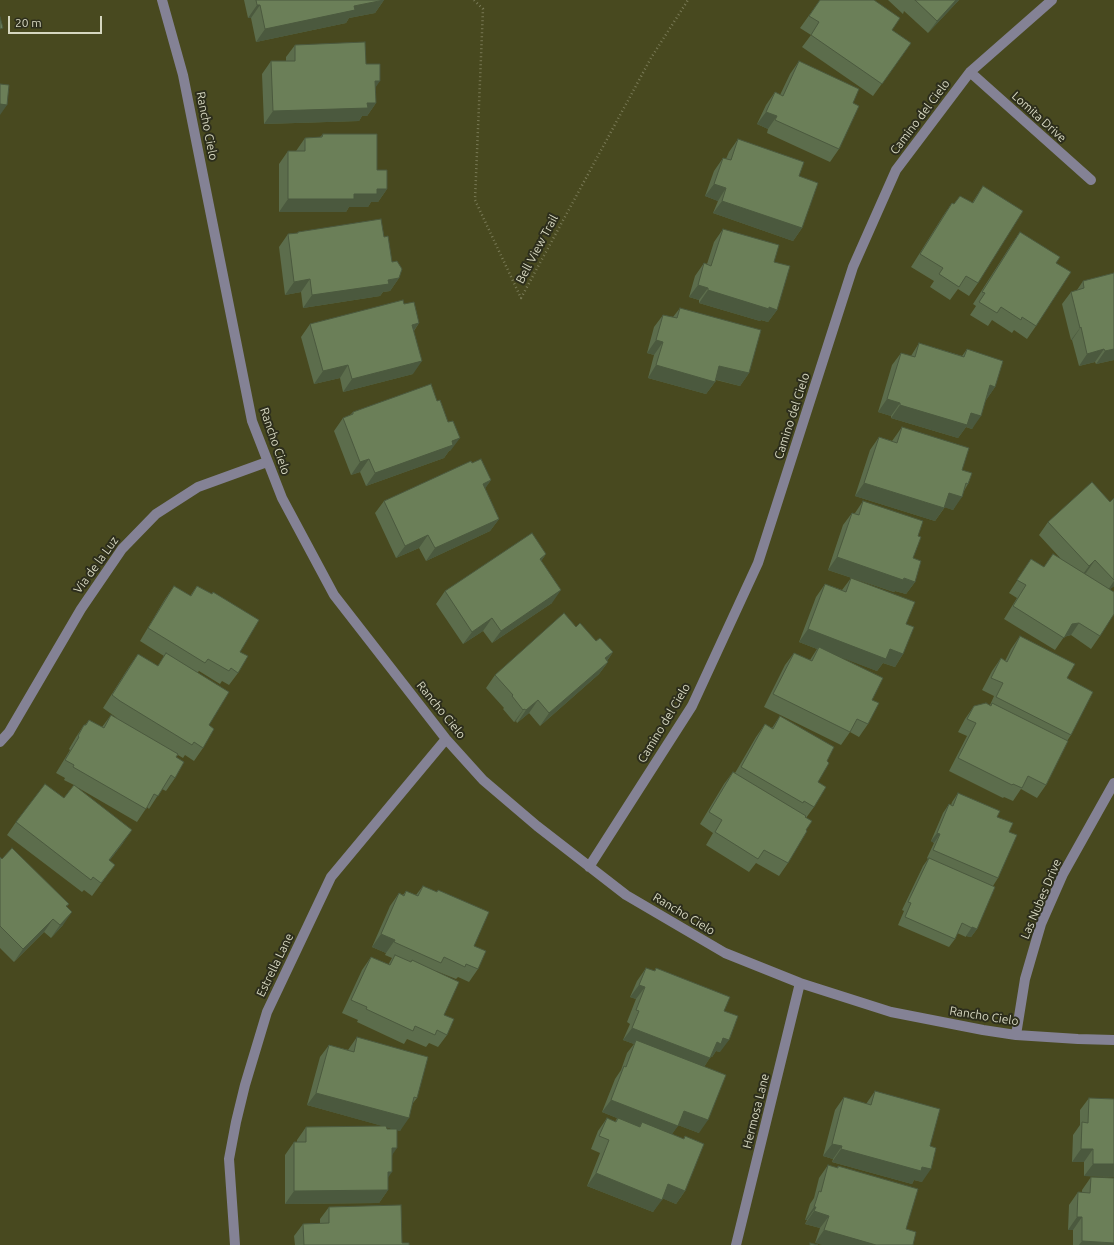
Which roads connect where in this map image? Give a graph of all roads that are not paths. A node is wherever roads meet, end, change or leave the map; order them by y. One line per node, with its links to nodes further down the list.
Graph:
1 (162, 0): 5 (street, Rancho Cielo)
2 (1052, 0): 3 (street, Camino del Cielo)
3 (970, 72): 4 (street, Lomita Drive); 9 (street, Camino del Cielo)
4 (1091, 180)
5 (267, 462): 6 (street, Rancho Cielo); 7 (street, Via de la Luz)
6 (446, 739): 9 (street, Rancho Cielo); 13 (street, Estrella Lane)
7 (0, 742)
8 (1114, 783): 11 (street, Las Nubes Drive)
9 (589, 867): 10 (street, Rancho Cielo)
10 (800, 983): 11 (street, Rancho Cielo); 14 (street, Hermosa Lane)
11 (1016, 1035): 12 (street, Rancho Cielo)
12 (1114, 1040)
13 (236, 1245)
14 (736, 1245)

